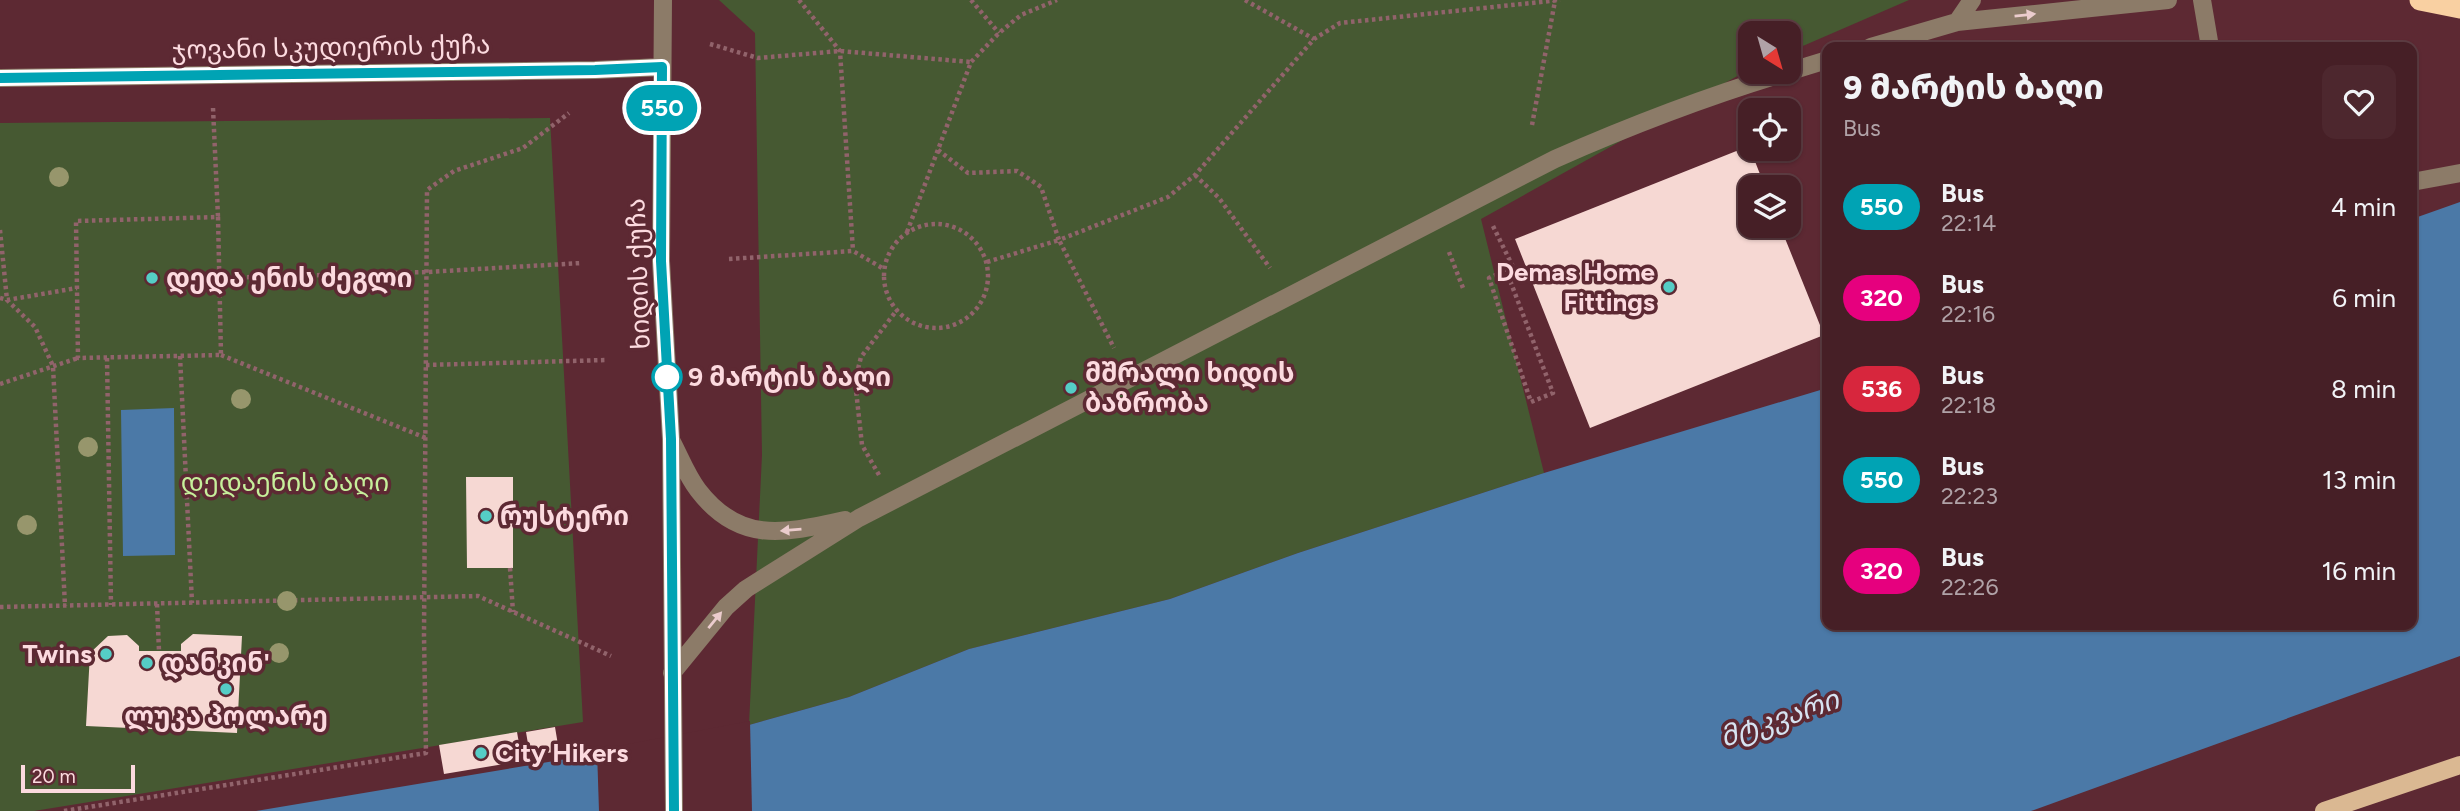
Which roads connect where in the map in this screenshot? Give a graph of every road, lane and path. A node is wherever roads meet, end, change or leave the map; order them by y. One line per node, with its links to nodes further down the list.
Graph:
1 (663, 0): 21 (street, ხიდის ქუჩა)
2 (799, 0): 18 (path)
3 (971, 0): 13 (path)
4 (1057, 0): 13 (path)
5 (1245, 0): 14 (path)
6 (1556, 0): 14 (path); 27 (path)
7 (1972, 0): 12 (street)
8 (2168, 0): 12 (street, one-way to 8)
9 (2202, 0): 16 (street)
10 (2420, 0): 11 (highway)
11 (2460, 8)
12 (1957, 22): 15 (street)
13 (999, 33): 19 (path)
14 (1314, 39): 30 (path)
15 (1888, 42)
16 (2209, 42)
17 (710, 44): 18 (path)
18 (840, 51): 19 (path); 37 (path)
19 (971, 62): 28 (path)
20 (1822, 62): 22 (street)
21 (662, 67): 23 (street, ჯოვანი სკუდიერის ქუჩა); 62 (street, ხიდის ქუჩა)
22 (1801, 68)
23 (0, 78)
24 (1747, 84): 64 (street)
25 (213, 108): 32 (path)
26 (569, 113): 45 (path)
27 (1532, 125)
28 (938, 150): 35 (path); 36 (path)
29 (2460, 173): 31 (street)
30 (1195, 176): 36 (path); 42 (path)
31 (2417, 181)
32 (218, 217): 46 (path); 47 (path)
33 (1493, 226): 44 (path)
34 (0, 230): 50 (path)
35 (907, 232): 40 (path); 43 (path)
36 (1059, 240): 40 (path); 52 (path)
37 (853, 251): 39 (path); 43 (path)
38 (1449, 252): 48 (path)
39 (729, 259)
40 (987, 262): 51 (path)
41 (582, 263): 45 (path)
42 (1270, 268)
43 (884, 269): 51 (path)
44 (1506, 270): 44 (path)
45 (426, 272): 46 (path); 58 (path)
46 (219, 278): 53 (path)
47 (77, 288): 50 (path); 55 (path)
48 (1463, 288)
49 (0, 298): 50 (path)
50 (6, 300): 59 (path)
51 (897, 310): 63 (path)
52 (1114, 348)
53 (221, 355): 54 (path); 61 (path)
54 (180, 356): 56 (path); 67 (path)
55 (78, 358): 56 (path); 59 (path)
56 (107, 358): 68 (path)
57 (606, 360): 58 (path)
58 (426, 365): 61 (path)
59 (53, 366): 60 (path); 70 (path)
60 (0, 384)
61 (426, 438): 66 (path)
62 (671, 439): 64 (street, one-way to 62); 75 (street, ხიდის ქუჩა)
63 (879, 475)
64 (859, 517): 75 (street, one-way to 64)
65 (510, 568): 72 (path)
66 (425, 597): 67 (path); 72 (path); 77 (path)
67 (192, 603): 69 (path)
68 (111, 604): 69 (path); 70 (path)
69 (157, 604): 73 (path)
70 (65, 606): 71 (path)
71 (0, 607)
72 (513, 612): 74 (path)
73 (159, 651)
74 (611, 656)
75 (672, 673): 78 (street, ხიდის ქუჩა)
76 (2460, 765): 79 (main road)
77 (64, 811)
78 (674, 811)
79 (2324, 811)

